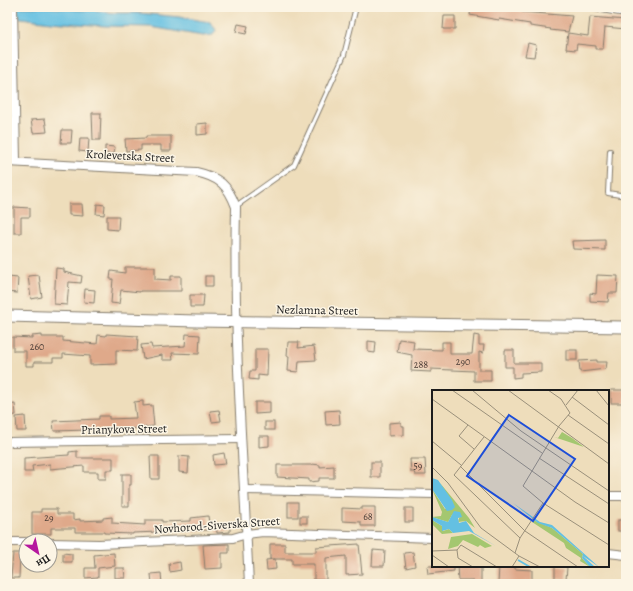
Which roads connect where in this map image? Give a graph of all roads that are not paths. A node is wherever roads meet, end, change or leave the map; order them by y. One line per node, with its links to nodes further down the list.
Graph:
1 (13, 7): 6 (street)
2 (356, 7): 9 (lane)
3 (595, 7): 4 (street)
4 (626, 12)
5 (610, 151): 8 (lane)
6 (16, 161): 7 (street, Krolevetska Street); 9 (street, Krolevetska Street)
7 (7, 162)
8 (626, 196)
9 (236, 207): 11 (street)
10 (7, 316): 11 (street, Nezlamna Street)
11 (237, 322): 12 (street, Nezlamna Street); 13 (street)
12 (626, 327)
13 (240, 439): 14 (street, Prianykova Street); 15 (street)
14 (7, 442)
15 (244, 490): 16 (street); 19 (street)
16 (432, 494)
17 (609, 496): 18 (street)
18 (626, 496)
19 (246, 534): 20 (street, Novhorod-Siverska Street); 23 (street, Novhorod-Siverska Street); 26 (street)
20 (432, 538)
21 (7, 542): 22 (street)
22 (18, 542)
23 (58, 543)
24 (609, 553): 25 (street)
25 (626, 555)
26 (249, 584)

